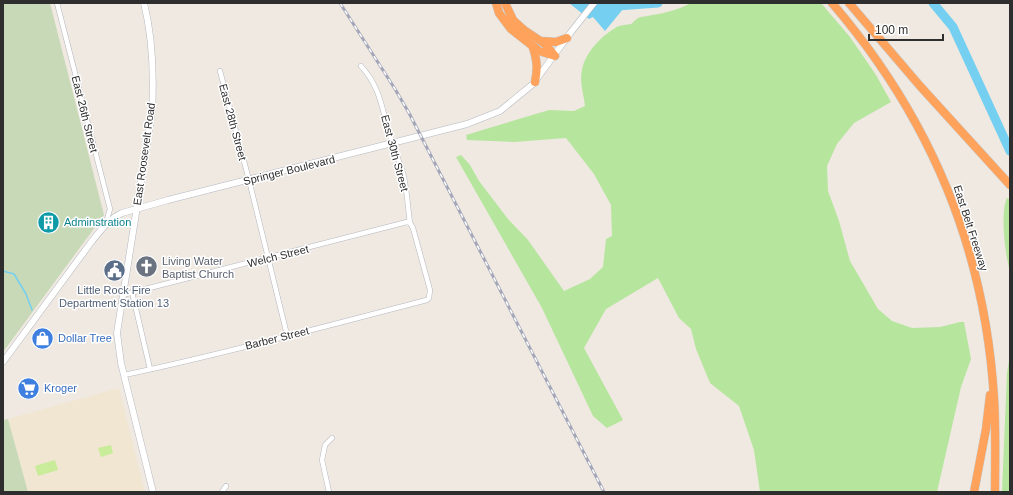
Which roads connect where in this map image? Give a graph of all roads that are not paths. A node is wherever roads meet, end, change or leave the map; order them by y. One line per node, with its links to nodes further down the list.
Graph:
1 (57, 3): 20 (street, East 26th Street)
2 (144, 3): 18 (main road, East Roosevelt Road)
3 (496, 3): 10 (highway)
4 (594, 3): 8 (main road, Springer Boulevard)
5 (832, 3): 29 (highway, East Belt Freeway)
6 (849, 3): 17 (highway)
7 (506, 7): 9 (highway)
8 (569, 35): 9 (highway); 11 (main road, Springer Boulevard)
9 (541, 41): 11 (highway)
10 (531, 45): 11 (highway); 14 (highway)
11 (555, 56): 14 (main road, Springer Boulevard)
12 (361, 66): 15 (street, East 30th Street)
13 (220, 71): 16 (street, East 28th Street)
14 (535, 82): 15 (main road, Springer Boulevard)
15 (393, 143): 16 (main road, Springer Boulevard); 19 (street, East 30th Street)
16 (249, 180): 18 (main road, Springer Boulevard); 21 (street, East 28th Street)
17 (1010, 185)
18 (136, 209): 20 (main road, Springer Boulevard); 23 (main road, East Roosevelt Road)
19 (410, 223): 21 (street, Welch Street); 24 (street, East 30th Street)
20 (106, 225): 26 (main road, Springer Boulevard)
21 (269, 258): 22 (street, Welch Street); 25 (street, East 28th Street)
22 (132, 292): 23 (street, Welch Street); 27 (street)
23 (122, 295): 28 (main road, East Roosevelt Road)
24 (429, 298): 25 (street, Barber Street)
25 (287, 335): 27 (street, Barber Street)
26 (3, 362)
27 (150, 369): 28 (street, Barber Street)
28 (124, 375): 32 (main road, East Roosevelt Road)
29 (993, 378): 35 (highway); 36 (highway, East Belt Freeway)
30 (332, 438): 34 (street)
31 (226, 486): 33 (street)
32 (153, 492)
33 (222, 492)
34 (329, 492)
35 (974, 492)
36 (995, 492)

